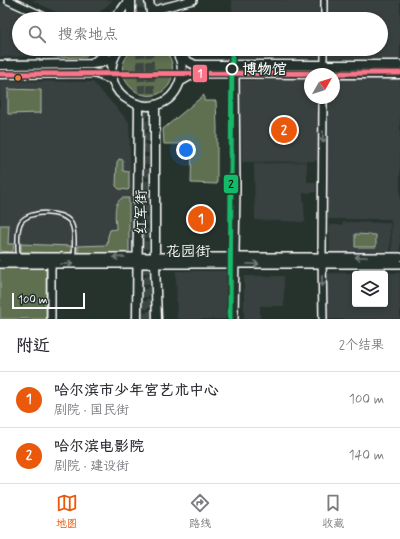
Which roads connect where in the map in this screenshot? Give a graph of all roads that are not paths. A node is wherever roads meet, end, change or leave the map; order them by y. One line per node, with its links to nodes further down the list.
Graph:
1 (8, 0): 6 (main road)
2 (130, 0): 7 (main road); 8 (main road)
3 (149, 0): 9 (main road)
4 (193, 0): 10 (main road)
5 (324, 0): 11 (street)
6 (34, 12)
7 (119, 12)
8 (131, 12)
9 (151, 12)
10 (159, 12)
11 (324, 12)
12 (102, 56): 16 (main road)
13 (324, 56): 18 (street)
14 (179, 57): 18 (main road); 26 (main road)
15 (114, 58): 16 (main road); 25 (main road)
16 (92, 64): 19 (main road)
17 (400, 64): 18 (main road)
18 (324, 65)
19 (0, 66)
20 (0, 74): 25 (main road)
21 (235, 74): 22 (main road); 26 (main road); 37 (main road)
22 (304, 74)
23 (340, 74): 24 (main road)
24 (400, 74)
25 (113, 80): 28 (main road)
26 (181, 81): 29 (main road)
27 (323, 104): 38 (main road, one-way to 38)
28 (139, 105): 29 (main road); 36 (main road, 红军街)
29 (155, 105): 35 (main road, 红军街)
30 (0, 257): 31 (main road, 花园街)
31 (18, 257): 32 (lane); 34 (main road, 花园街)
32 (74, 257): 34 (main road, 花园街); 36 (main road, 花园街, one-way to 32)
33 (400, 257): 38 (main road, 花园街, one-way to 38)
34 (51, 260): 36 (main road, 花园街, one-way to 36); 39 (main road, 花园街); 41 (main road)
35 (155, 260): 36 (main road, 花园街); 37 (main road, 花园街); 43 (main road, 红军街)
36 (138, 261): 42 (main road, 红军街)
37 (235, 261): 38 (main road, 花园街); 44 (main road)
38 (322, 261): 40 (main road, 花园街); 45 (main road, one-way to 45)
39 (0, 264)
40 (400, 264)
41 (51, 319)
42 (137, 319)
43 (157, 319)
44 (234, 319)
45 (323, 319)

